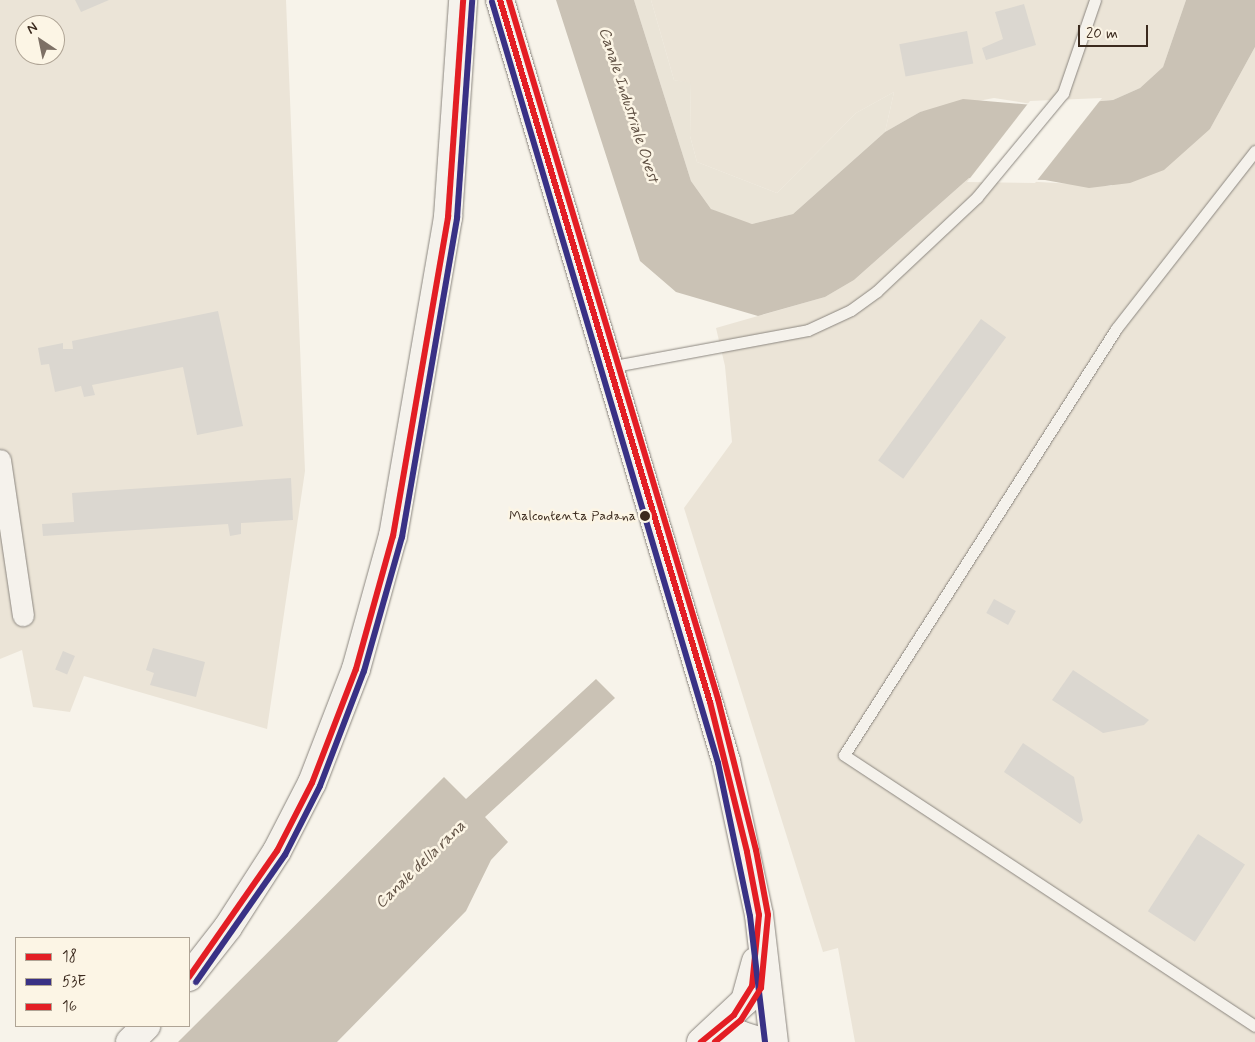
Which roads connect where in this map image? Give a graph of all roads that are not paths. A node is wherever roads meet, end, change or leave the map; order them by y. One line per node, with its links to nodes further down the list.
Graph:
1 (464, 0): 9 (street)
2 (500, 0): 5 (street)
3 (1095, 0): 5 (lane)
4 (1255, 150): 10 (lane)
5 (608, 367): 8 (street)
6 (0, 460): 7 (street)
7 (23, 615)
8 (759, 915): 13 (street); 15 (street)
9 (190, 976)
10 (1255, 1026)
11 (145, 1027): 12 (street)
12 (130, 1042)
13 (703, 1042): 14 (street)
14 (762, 1042)
15 (774, 1042)

